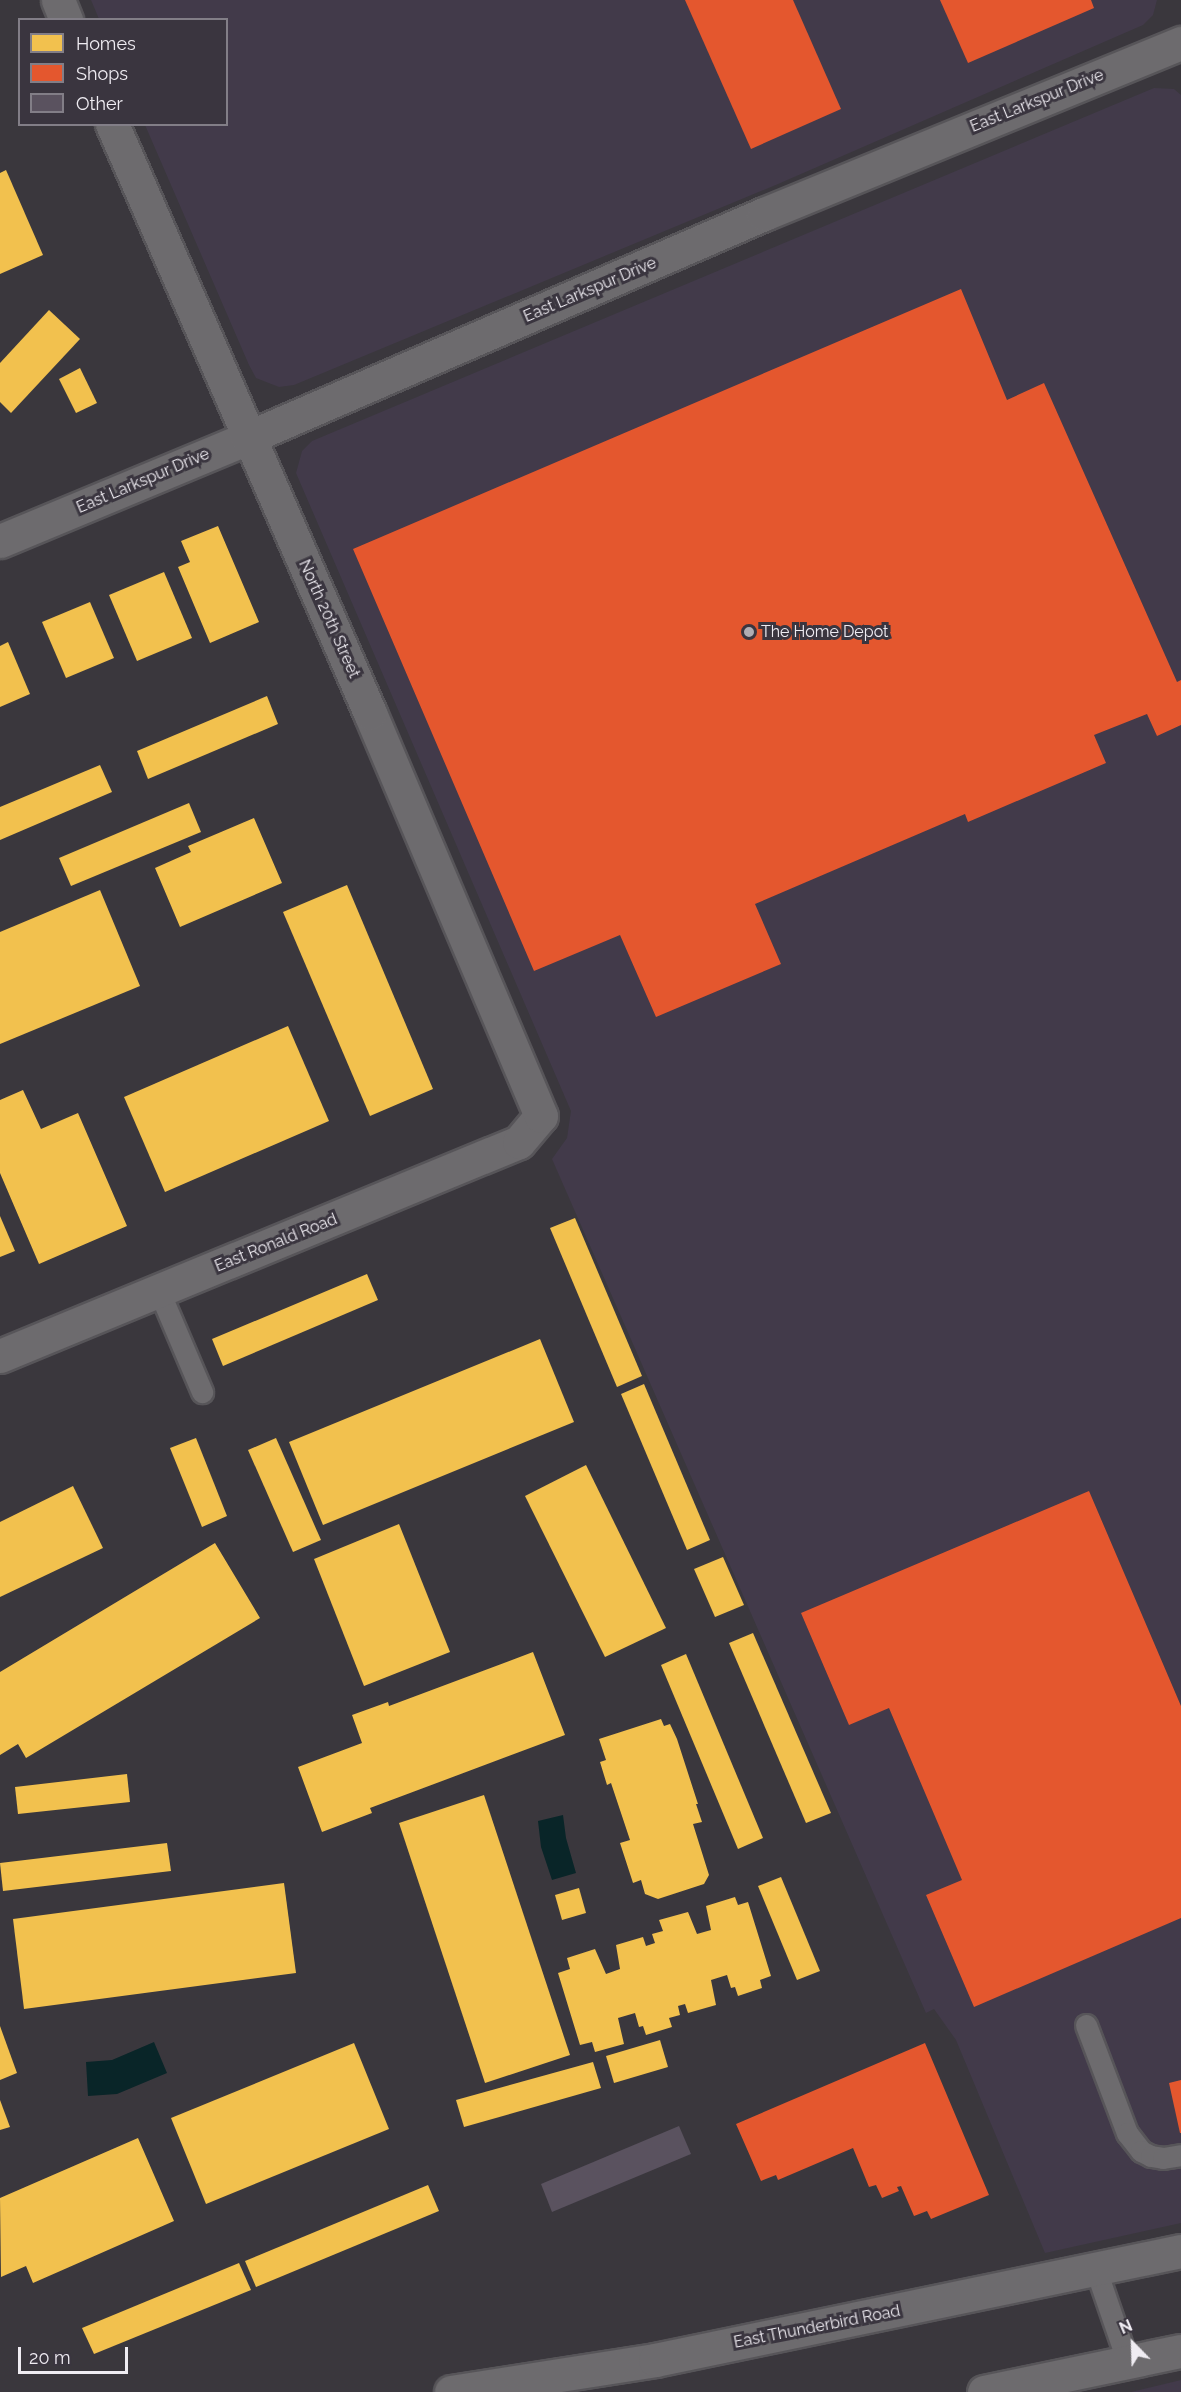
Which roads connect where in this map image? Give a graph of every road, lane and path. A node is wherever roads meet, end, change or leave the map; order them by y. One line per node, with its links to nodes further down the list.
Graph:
1 (58, 0): 2 (street)
2 (65, 18)
3 (1181, 43): 5 (street, East Larkspur Drive)
4 (113, 126): 5 (street, North 20th Street)
5 (247, 438): 6 (street, East Larkspur Drive); 7 (street, North 20th Street)
6 (0, 541)
7 (541, 1116): 8 (street, East Ronald Road)
8 (159, 1291): 9 (street, East Ronald Road); 10 (lane)
9 (0, 1356)
10 (202, 1392)
11 (1086, 2025): 12 (lane)
12 (1181, 2155)
13 (1181, 2251): 14 (street, East Thunderbird Road)
14 (1096, 2270): 16 (lane); 17 (street, East Thunderbird Road)
15 (1181, 2351): 16 (street)
16 (1128, 2363): 18 (street)
17 (451, 2392)
18 (984, 2392)

